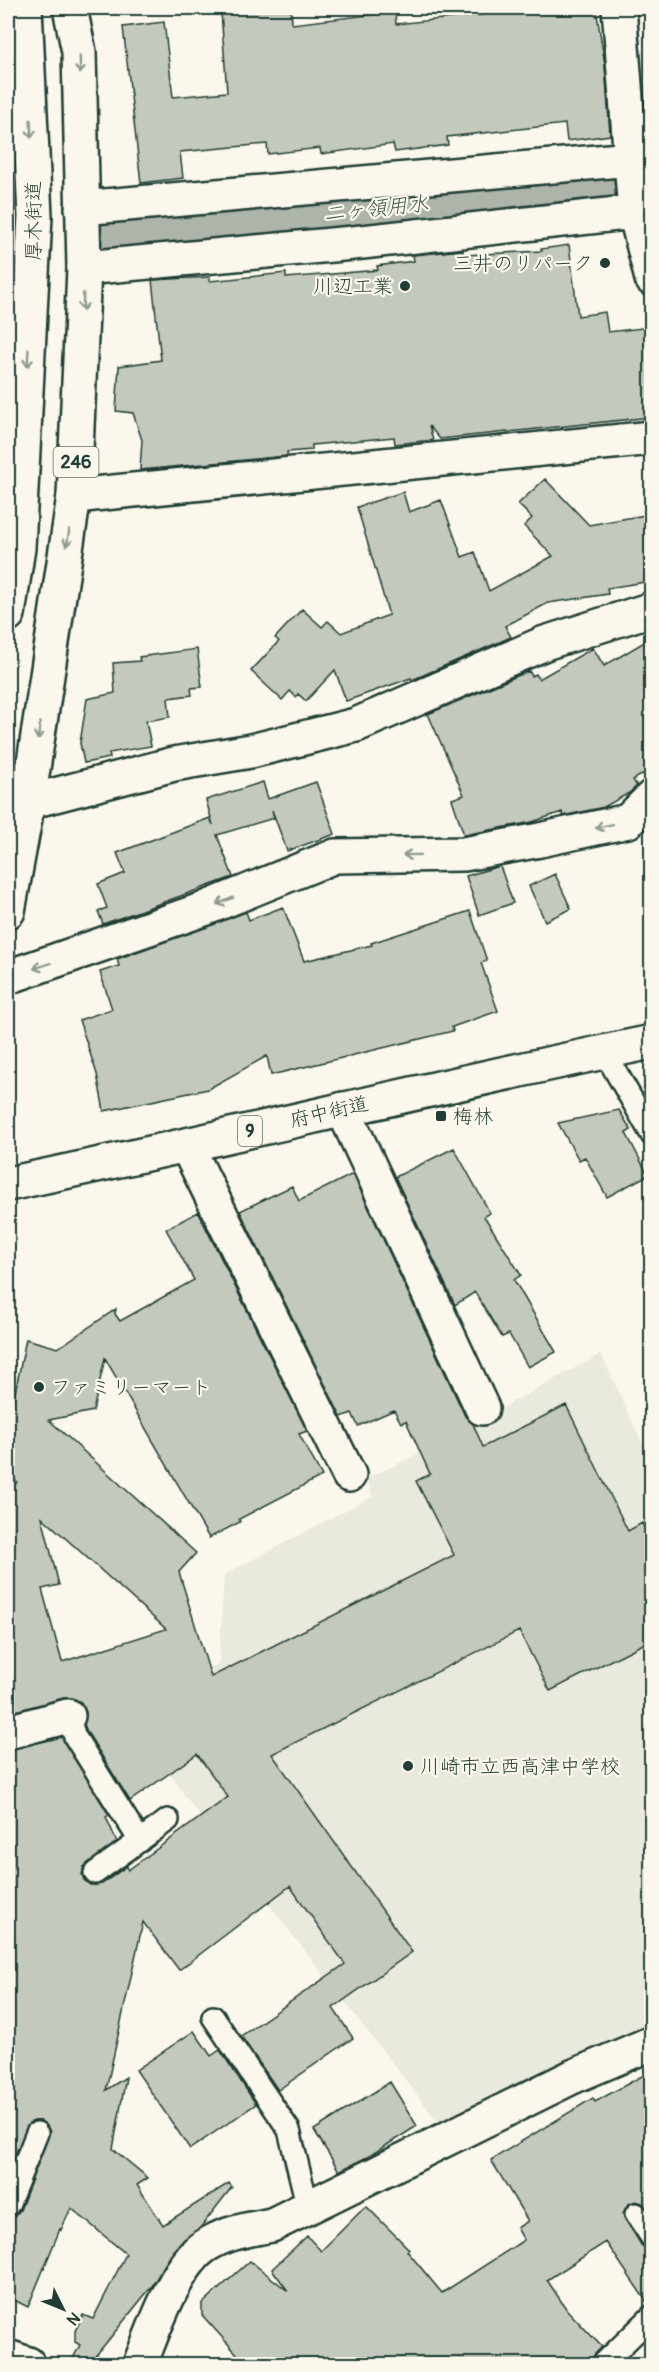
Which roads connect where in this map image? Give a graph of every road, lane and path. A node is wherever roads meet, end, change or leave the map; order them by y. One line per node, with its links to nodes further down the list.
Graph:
1 (26, 8): 11 (main road, 厚木街道, one-way to 11)
2 (70, 8): 5 (main road, 246, one-way to 5)
3 (619, 8): 4 (main road)
4 (633, 184): 5 (main road); 6 (main road); 7 (main road)
5 (82, 208): 6 (main road, 246)
6 (84, 268): 9 (main road, 246, one-way to 9)
7 (651, 279)
8 (651, 438): 9 (main road)
9 (74, 496): 13 (main road, 246, one-way to 13)
10 (651, 609): 13 (main road)
11 (8, 614)
12 (651, 796): 15 (main road, one-way to 15)
13 (28, 802): 14 (main road, 246)
14 (8, 911)
15 (8, 977)
16 (651, 1042): 17 (main road, 府中街道 / 9)
17 (604, 1052): 18 (main road, 府中街道 / 9); 19 (lane)
18 (343, 1109): 20 (main road, 府中街道 / 9); 22 (main road)
19 (651, 1135)
20 (187, 1146): 21 (main road, 府中街道 / 9); 23 (main road)
21 (8, 1184)
22 (482, 1408)
23 (349, 1475)
24 (68, 1716): 25 (main road); 27 (lane)
25 (8, 1731)
26 (168, 1820): 27 (lane)
27 (140, 1841): 28 (lane)
28 (95, 1873)
29 (213, 2017): 33 (lane)
30 (651, 2043): 33 (main road)
31 (37, 2133): 32 (lane)
32 (8, 2205)
33 (308, 2208): 39 (main road)
34 (636, 2214): 35 (lane)
35 (651, 2238)
36 (651, 2316): 40 (lane)
37 (8, 2357): 38 (main road)
38 (28, 2364)
39 (140, 2364)
40 (603, 2364)

